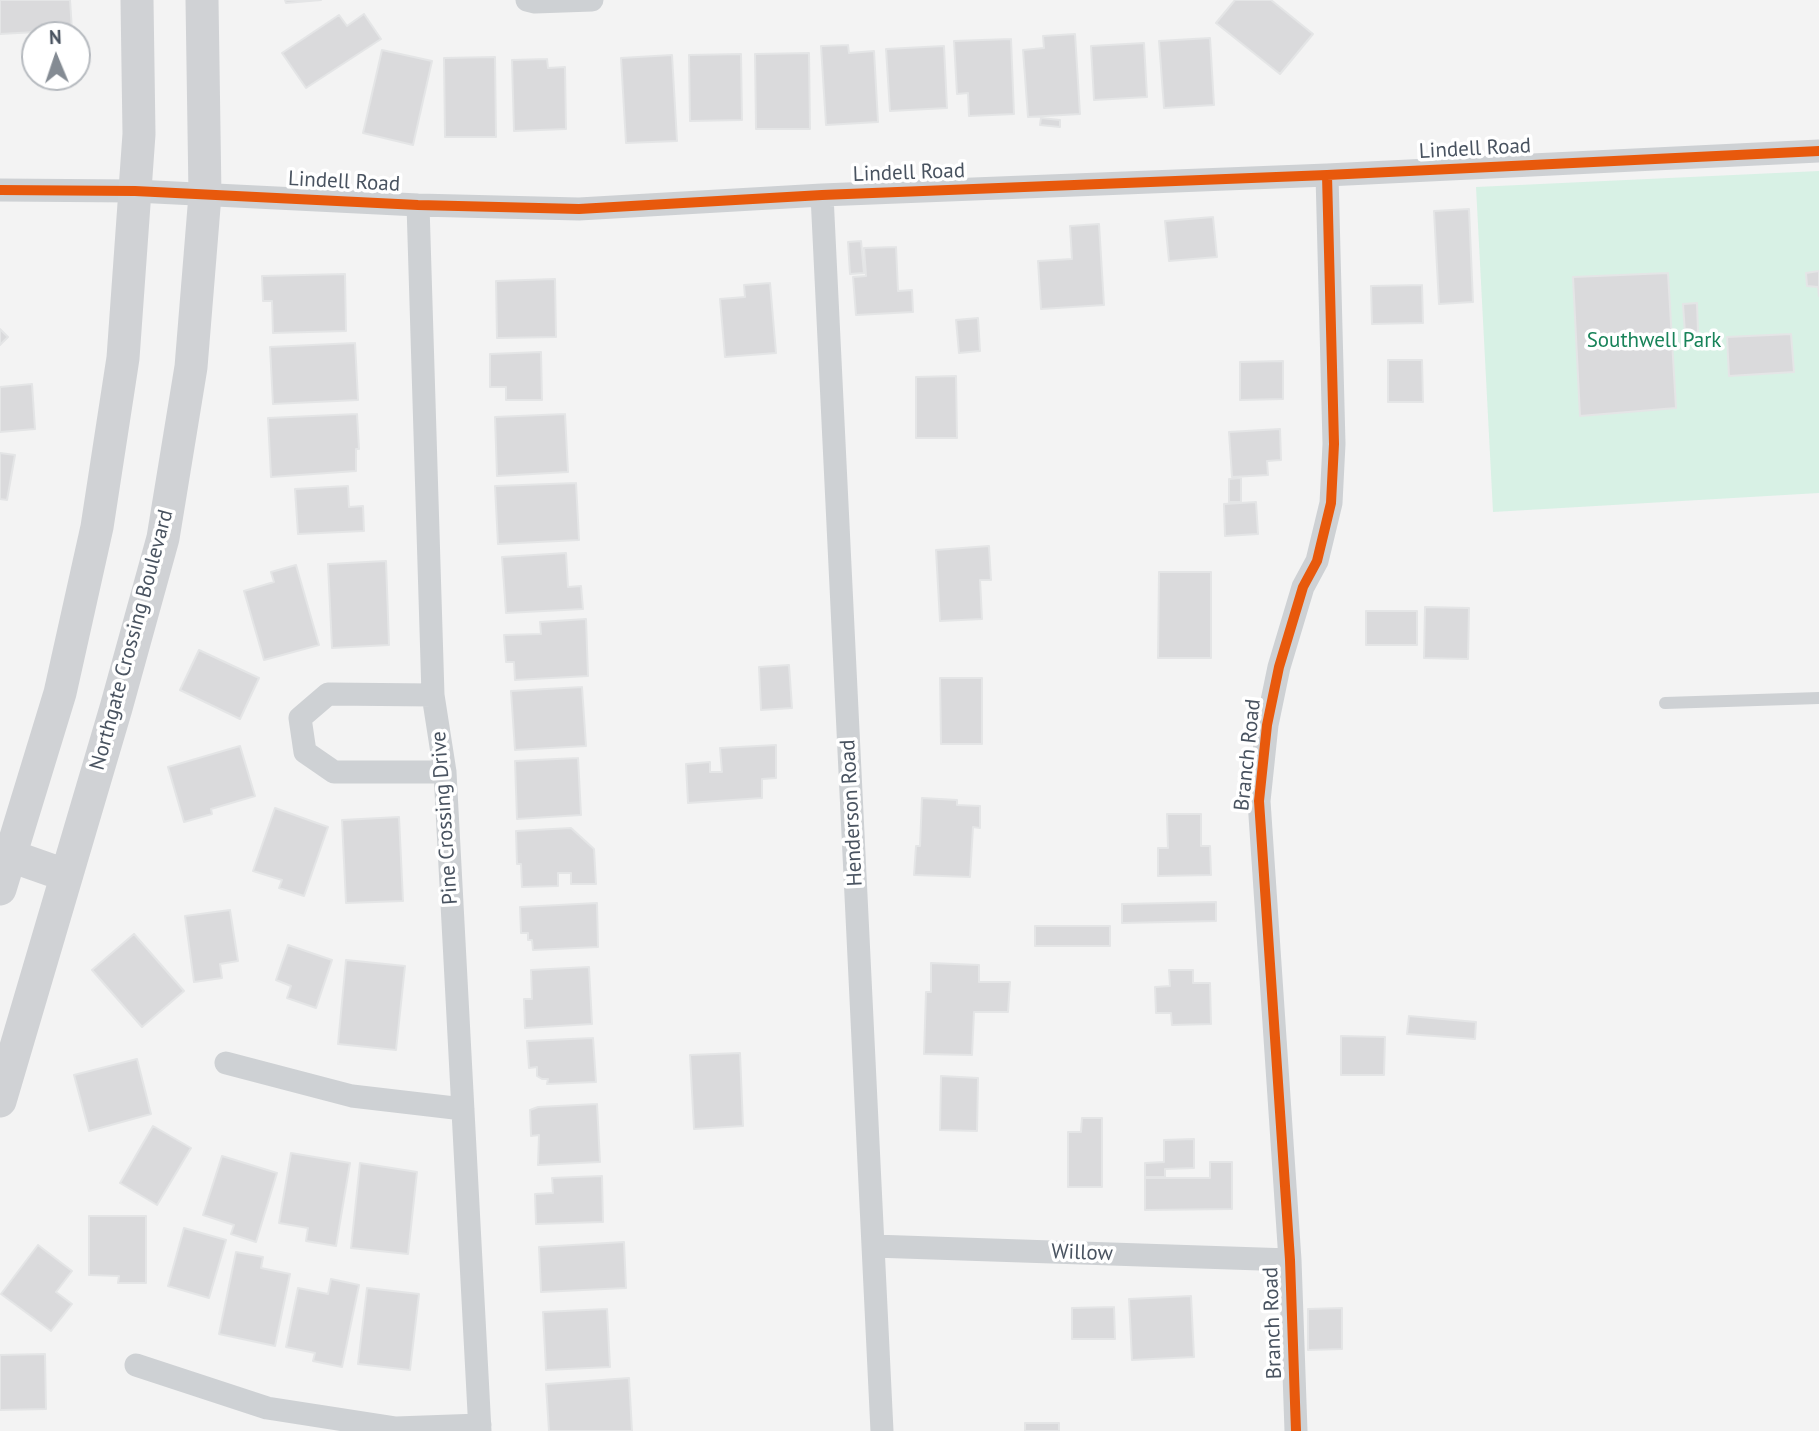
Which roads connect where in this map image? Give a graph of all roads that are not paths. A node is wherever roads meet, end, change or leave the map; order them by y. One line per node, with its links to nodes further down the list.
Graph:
1 (137, 0): 8 (main road)
2 (202, 0): 9 (main road, Northgate Crossing Boulevard)
3 (527, 0): 4 (street)
4 (592, 0)
5 (1819, 151): 6 (street, Lindell Road)
6 (1327, 175): 10 (street, Lindell Road); 23 (street, Branch Road)
7 (0, 190): 8 (street, Lindell Road)
8 (135, 191): 9 (street, Lindell Road); 16 (main road)
9 (205, 195): 11 (street, Lindell Road); 17 (main road, Northgate Crossing Boulevard)
10 (822, 195): 11 (street, Lindell Road); 22 (street, Henderson Road)
11 (418, 205): 12 (street, Pine Crossing Drive)
12 (433, 695): 15 (street, Pine Crossing Drive); 15 (street)
13 (1819, 698): 14 (lane)
14 (1665, 703)
15 (445, 772): 21 (street, Pine Crossing Drive)
16 (10, 856): 17 (main road); 18 (main road)
17 (65, 875): 20 (main road, Northgate Crossing Boulevard)
18 (0, 889)
19 (226, 1063): 21 (street)
20 (0, 1101)
21 (463, 1109): 25 (street, Pine Crossing Drive)
22 (873, 1246): 23 (street, Willow); 26 (street, Henderson Road)
23 (1290, 1260): 27 (street, Branch Road)
24 (136, 1365): 25 (street)
25 (480, 1428)
26 (883, 1431)
27 (1296, 1431)

